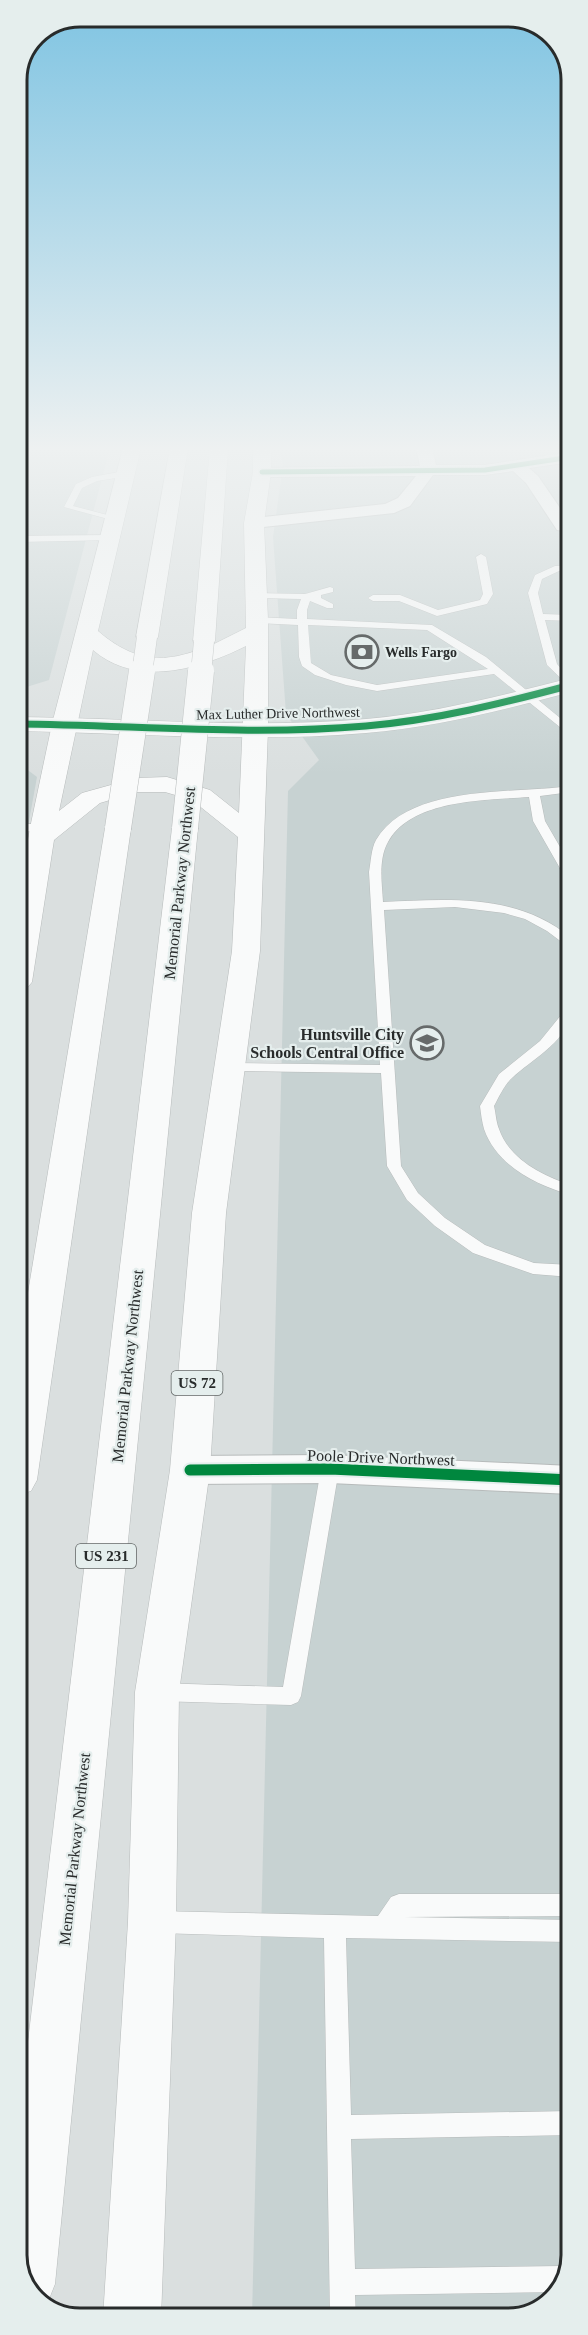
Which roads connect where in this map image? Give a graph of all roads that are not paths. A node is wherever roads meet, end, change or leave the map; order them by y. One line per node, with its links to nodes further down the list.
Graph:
1 (106, 557): 14 (main road)
2 (161, 557): 37 (main road, bridge)
3 (211, 557): 49 (main road, Memorial Parkway Northwest / US 231, bridge)
4 (255, 557): 9 (main road, US 72)
5 (481, 557): 8 (lane)
6 (561, 568): 10 (lane)
7 (308, 596): 7 (lane); 9 (lane); 12 (lane)
8 (433, 611): 8 (lane); 13 (lane)
9 (257, 615): 12 (lane); 14 (main road); 22 (main road, US 72)
10 (539, 617): 11 (lane); 16 (lane)
11 (561, 618)
12 (303, 622): 13 (lane); 15 (lane)
13 (429, 627): 15 (lane)
14 (86, 632): 20 (main road)
15 (495, 671): 18 (lane)
16 (561, 674)
17 (561, 688): 18 (main road, Max Luther Drive Northwest)
18 (528, 696): 21 (lane); 22 (main road, Max Luther Drive Northwest)
19 (27, 724): 20 (main road, Max Luther Drive Northwest)
20 (64, 724): 22 (main road, Max Luther Drive Northwest); 26 (main road)
21 (561, 724)
22 (256, 729): 27 (main road, US 72)
23 (561, 790): 24 (lane)
24 (534, 794): 28 (lane); 29 (lane)
25 (27, 829): 26 (lane)
26 (42, 832): 27 (main road); 30 (main road)
27 (250, 834): 33 (main road, US 72)
28 (561, 860)
29 (378, 906): 31 (lane); 34 (lane)
30 (27, 922)
31 (561, 934)
32 (561, 1024): 35 (lane)
33 (230, 1067): 34 (lane); 39 (main road, US 72)
34 (388, 1069): 36 (lane)
35 (561, 1187)
36 (561, 1270)
37 (27, 1415)
38 (330, 1469): 39 (street, Poole Drive Northwest); 40 (street, Poole Drive Northwest); 41 (lane)
39 (190, 1470): 41 (main road, US 72)
40 (561, 1480)
41 (157, 1692): 43 (main road, US 72)
42 (561, 1905): 45 (lane)
43 (152, 1922): 44 (lane); 52 (main road, US 72)
44 (335, 1927): 45 (lane); 48 (lane)
45 (384, 1927): 46 (lane)
46 (561, 1931)
47 (561, 2123): 48 (lane)
48 (338, 2127): 51 (lane)
49 (29, 2268)
50 (555, 2279): 51 (lane)
51 (342, 2282): 53 (lane)
52 (133, 2308)
53 (343, 2308)

